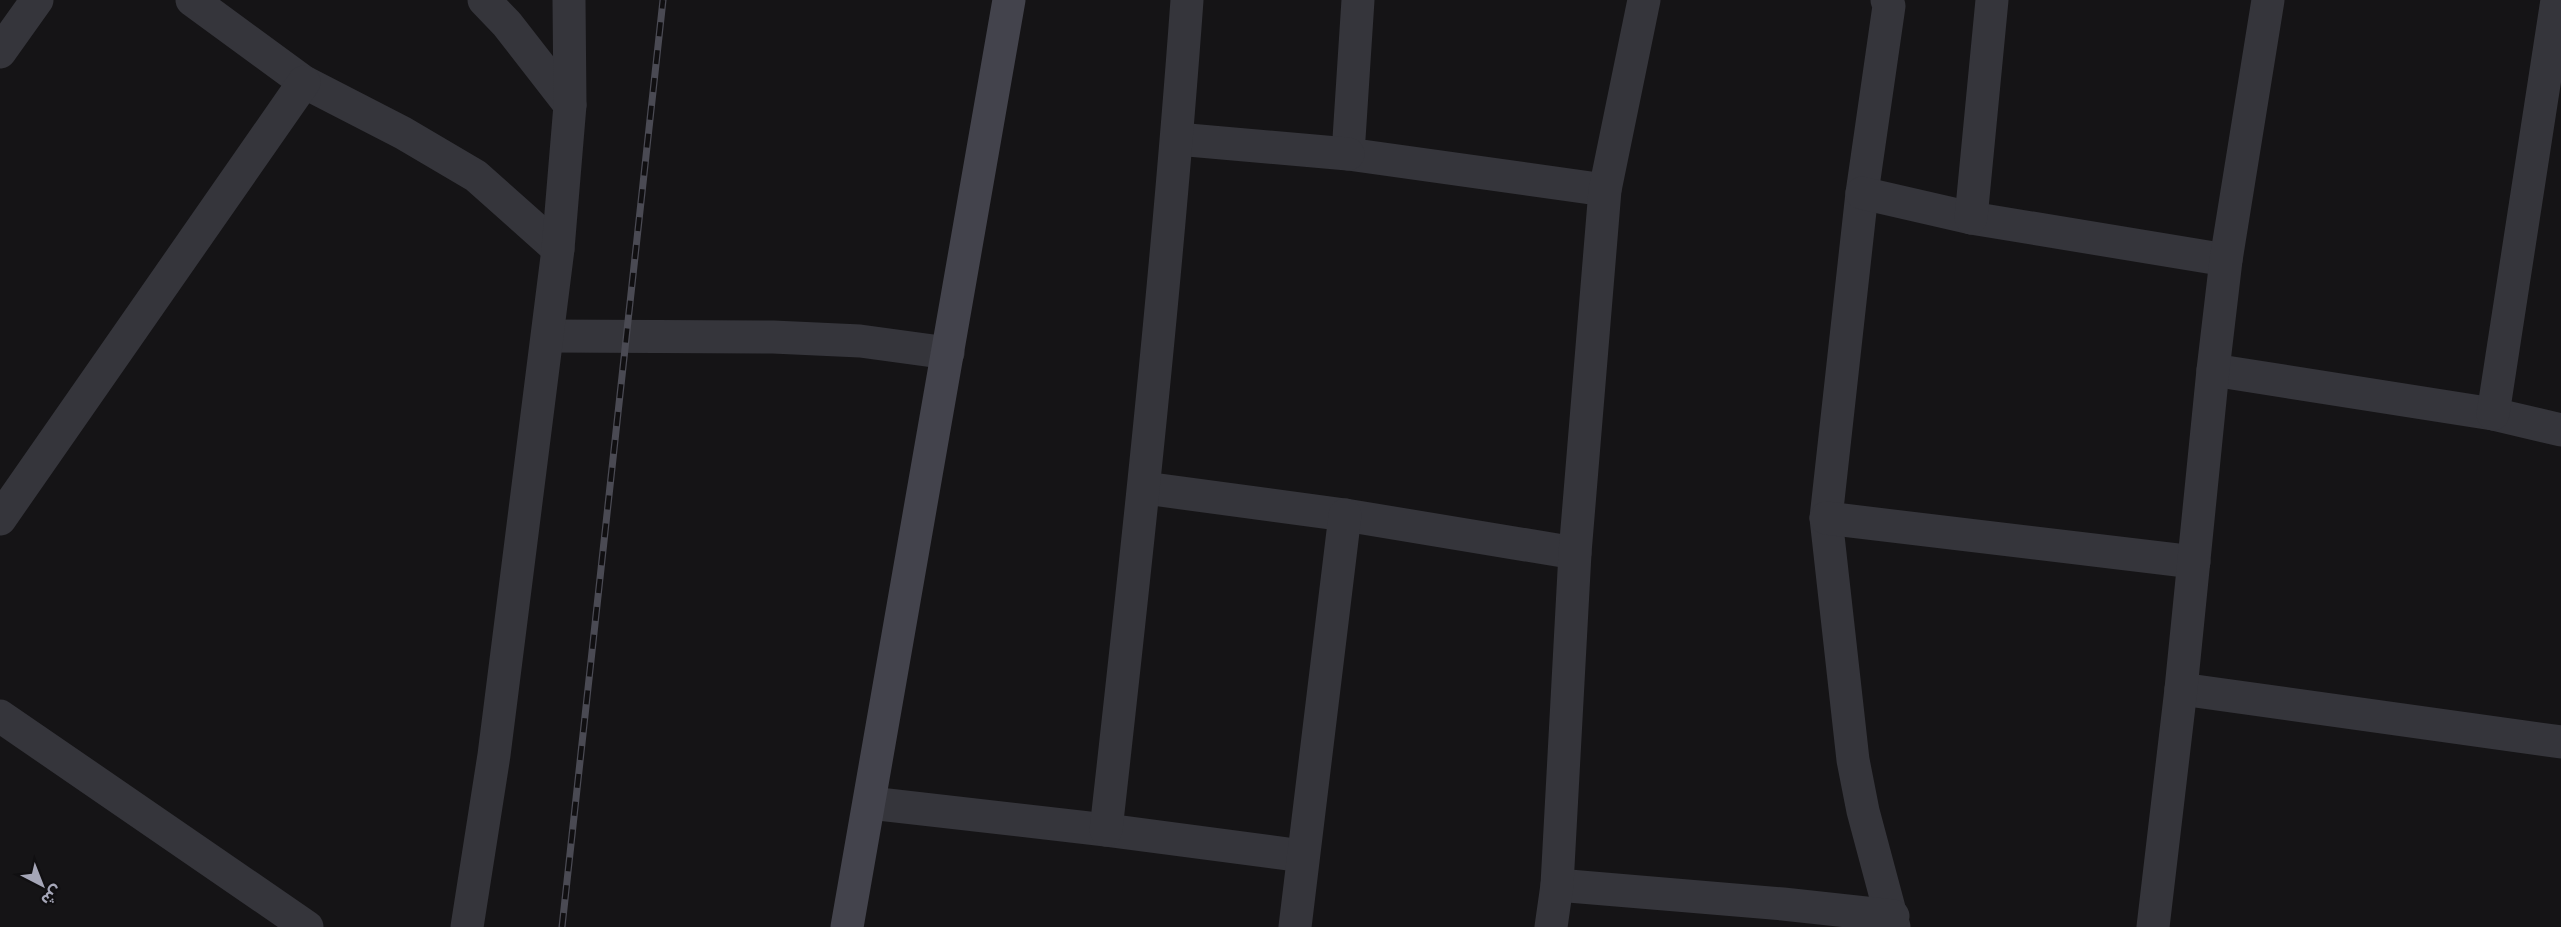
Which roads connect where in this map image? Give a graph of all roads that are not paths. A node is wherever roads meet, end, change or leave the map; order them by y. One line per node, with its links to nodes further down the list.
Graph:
1 (37, 0): 14 (street)
2 (192, 0): 15 (street)
3 (484, 0): 16 (street)
4 (569, 0): 16 (street)
5 (1009, 0): 25 (main road)
6 (1187, 0): 17 (street)
7 (1358, 0): 18 (street)
8 (1644, 0): 19 (street)
9 (1887, 0): 20 (street)
10 (1992, 0): 21 (street)
11 (2268, 0): 23 (street)
12 (2557, 0): 13 (street)
13 (2556, 47): 27 (street)
14 (0, 52)
15 (304, 82): 22 (street); 32 (street)
16 (570, 105): 22 (street)
17 (1177, 139): 18 (street); 29 (street)
18 (1348, 154): 19 (street)
19 (1605, 190): 33 (street)
20 (1862, 193): 21 (street); 31 (street)
21 (1971, 218): 23 (street)
22 (558, 249): 24 (street)
23 (2226, 260): 26 (street)
24 (548, 336): 25 (street); 44 (street)
25 (948, 353): 38 (main road)
26 (2213, 370): 27 (street); 34 (street)
27 (2493, 414): 28 (street)
28 (2561, 430)
29 (1145, 488): 30 (street); 39 (street)
30 (1345, 515): 33 (street); 40 (street)
31 (1826, 518): 34 (street); 42 (street)
32 (0, 519)
33 (1575, 554): 41 (street)
34 (2194, 562): 35 (street)
35 (2181, 689): 37 (street); 48 (street)
36 (0, 716): 43 (street)
37 (2561, 741)
38 (870, 803): 39 (street); 45 (main road)
39 (1106, 830): 40 (street)
40 (1303, 856): 46 (street)
41 (1557, 885): 42 (street); 47 (street)
42 (1893, 922)
43 (307, 927)
44 (467, 927)
45 (847, 927)
46 (1295, 927)
47 (1551, 927)
48 (2153, 927)

